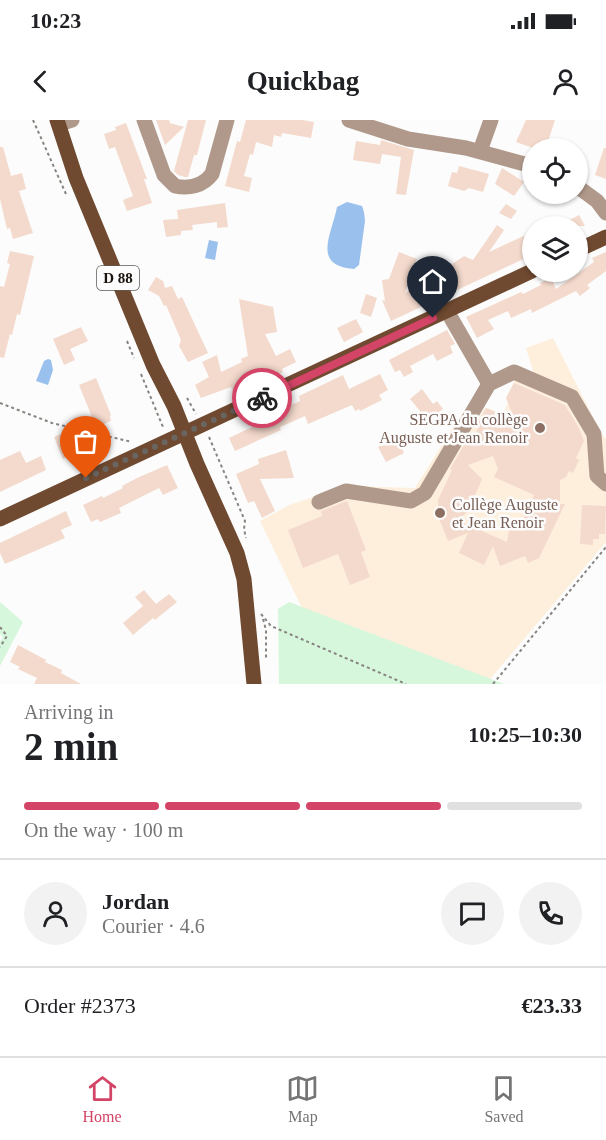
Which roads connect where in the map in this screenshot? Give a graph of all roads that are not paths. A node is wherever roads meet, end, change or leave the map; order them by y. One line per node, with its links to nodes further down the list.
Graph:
1 (144, 120): 2 (street)
2 (227, 120)
3 (349, 120): 6 (street)
4 (491, 120): 6 (street)
5 (63, 121): 15 (main road, D 88)
6 (480, 152): 7 (street)
7 (522, 163)
8 (588, 194): 9 (street)
9 (606, 213)
10 (606, 237): 11 (main road)
11 (588, 245)
12 (522, 276): 13 (main road)
13 (447, 311): 14 (street); 15 (main road)
14 (489, 384): 16 (street); 17 (street)
15 (185, 433): 18 (main road); 19 (main road)
16 (606, 484)
17 (319, 502)
18 (0, 519)
19 (254, 684)

